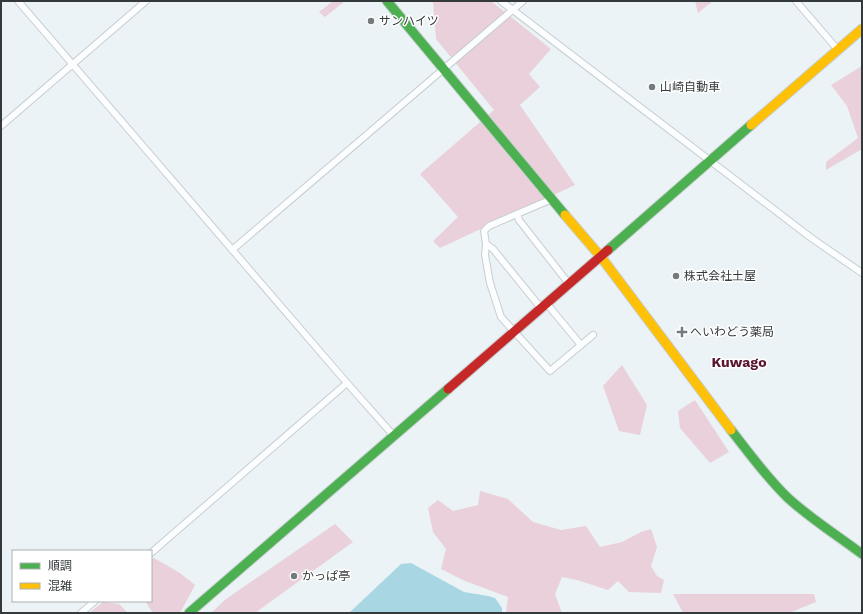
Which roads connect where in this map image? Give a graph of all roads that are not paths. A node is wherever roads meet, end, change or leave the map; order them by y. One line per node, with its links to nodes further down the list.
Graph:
1 (18, 1): 10 (street)
2 (146, 1): 10 (street)
3 (387, 1): 11 (street)
4 (501, 1): 7 (street)
5 (523, 1): 7 (street)
6 (796, 1): 9 (street)
7 (513, 9): 11 (street); 13 (street)
8 (862, 29): 9 (street)
9 (838, 50): 13 (street)
10 (73, 65): 12 (street); 17 (street)
11 (444, 68): 14 (street); 17 (street)
12 (1, 126)
13 (711, 161): 18 (street); 19 (street)
14 (552, 199): 15 (street); 18 (street)
15 (517, 214): 16 (street); 20 (street)
16 (486, 244): 21 (street); 22 (street)
17 (232, 250): 25 (street)
18 (601, 257): 20 (street); 28 (street)
19 (862, 273)
20 (570, 284): 21 (street)
21 (544, 306): 22 (street); 24 (street)
22 (514, 332): 24 (street); 26 (street)
23 (593, 335): 24 (street)
24 (581, 345)
25 (347, 383): 26 (street); 27 (street)
26 (394, 436): 31 (street)
27 (152, 552)
28 (862, 554)
29 (94, 602): 30 (street)
30 (81, 613)
31 (189, 613)

